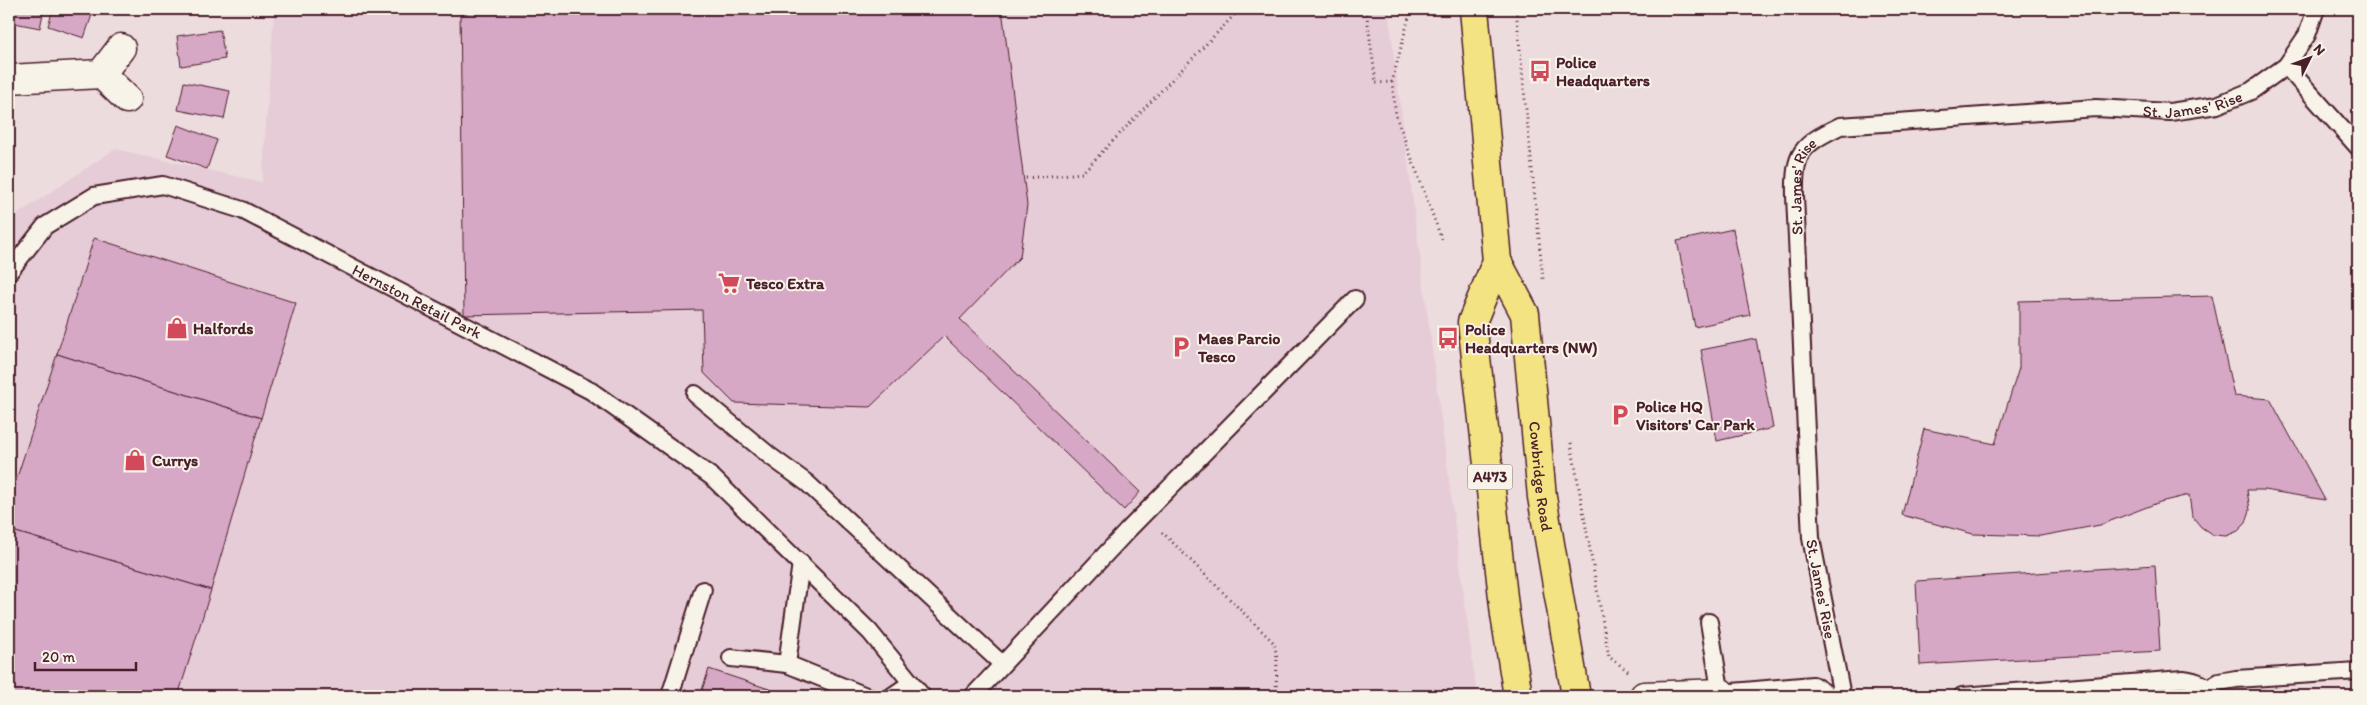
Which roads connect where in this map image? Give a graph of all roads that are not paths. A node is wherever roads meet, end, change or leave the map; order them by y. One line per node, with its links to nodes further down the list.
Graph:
1 (1474, 9): 9 (main road, Cowbridge Road / A473)
2 (2316, 9): 4 (lane, St. James' Rise)
3 (121, 48): 5 (street)
4 (2286, 66): 8 (lane); 32 (lane, St. James' Rise)
5 (101, 74): 6 (street); 7 (street)
6 (9, 79)
7 (127, 99)
8 (2358, 147)
9 (1497, 261): 28 (main road, Cowbridge Road / A473); 29 (main road, Cowbridge Road / A473)
10 (9, 272): 13 (lane, Hernston Retail Park)
11 (1355, 299): 18 (lane)
12 (695, 394): 18 (lane)
13 (801, 563): 17 (lane); 20 (lane, Hernston Retail Park)
14 (703, 590): 23 (lane)
15 (1709, 622): 22 (lane)
16 (732, 658): 17 (lane)
17 (787, 664): 24 (lane)
18 (1002, 664): 27 (lane)
19 (2358, 671): 21 (lane)
20 (911, 683): 25 (lane); 26 (lane, Hernston Retail Park)
21 (2212, 692): 33 (lane)
22 (1721, 694): 30 (street); 31 (lane)
23 (670, 696)
24 (866, 696)
25 (892, 696)
26 (922, 696)
27 (973, 696)
28 (1518, 696)
29 (1576, 696)
30 (1648, 696)
31 (1830, 696)
32 (1842, 696)
33 (1962, 696)

